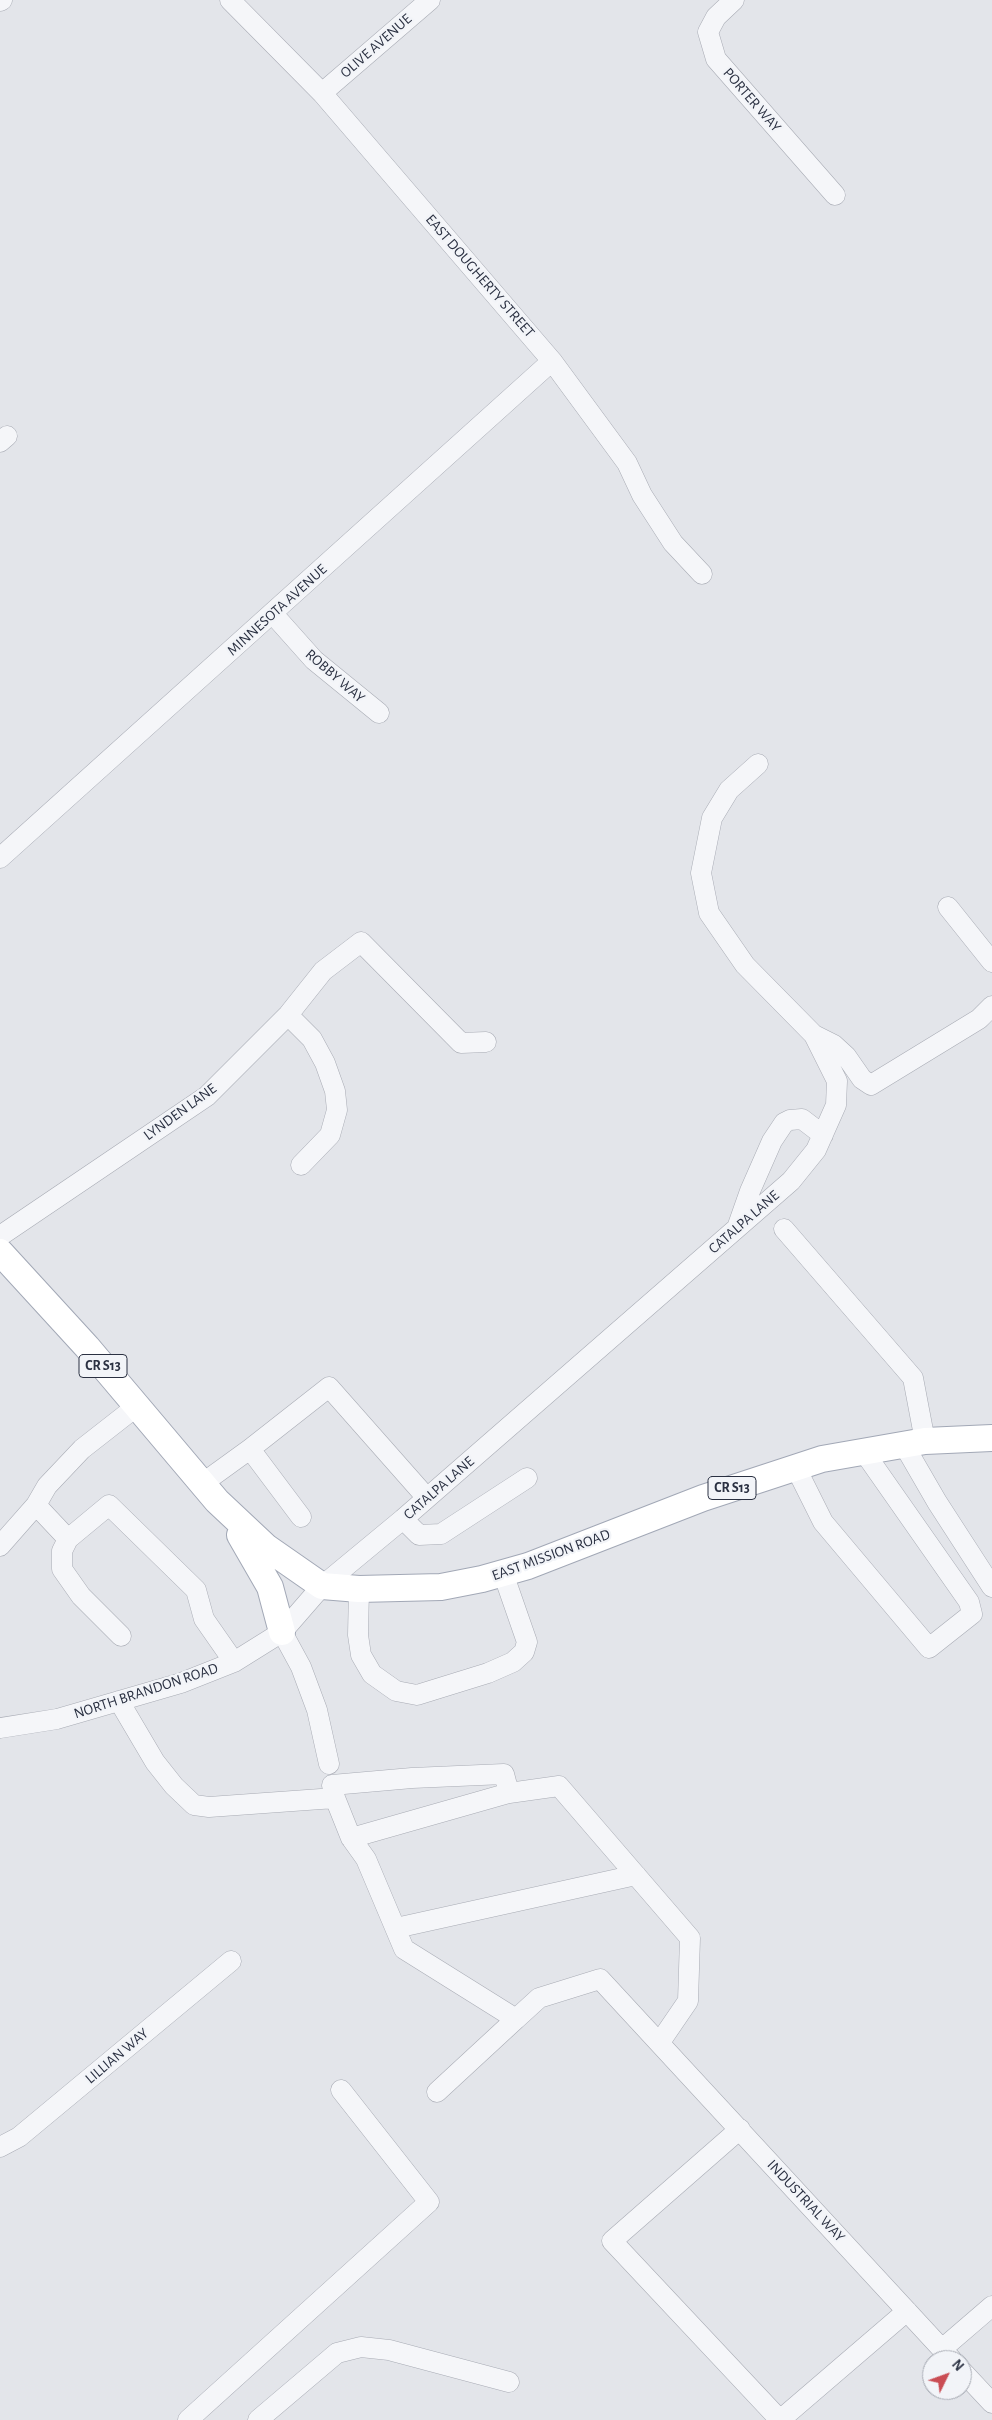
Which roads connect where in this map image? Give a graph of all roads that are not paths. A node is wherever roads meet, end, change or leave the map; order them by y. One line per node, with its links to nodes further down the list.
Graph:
1 (230, 0): 4 (street, EAST DOUGHERTY STREET)
2 (430, 0): 4 (street, OLIVE AVENUE)
3 (734, 0): 5 (street, PORTER WAY)
4 (322, 93): 6 (street, EAST DOUGHERTY STREET)
5 (835, 194)
6 (552, 361): 7 (street, EAST DOUGHERTY STREET); 8 (street, MINNESOTA AVENUE)
7 (702, 574)
8 (273, 614): 9 (street, ROBBY WAY); 11 (street, MINNESOTA AVENUE)
9 (379, 713)
10 (758, 764): 16 (street, CATALPA LANE)
11 (0, 858)
12 (948, 906): 13 (street)
13 (992, 962)
14 (992, 1006): 16 (street)
15 (288, 1015): 17 (street, LYNDEN LANE); 19 (street); 22 (street, LYNDEN LANE)
16 (814, 1035): 18 (street, CATALPA LANE)
17 (486, 1042)
18 (822, 1135): 20 (street, CATALPA LANE); 20 (street)
19 (301, 1165)
20 (737, 1228): 32 (street, CATALPA LANE)
21 (784, 1228): 26 (street)
22 (0, 1236)
23 (0, 1252): 24 (main road, CR S13)
24 (137, 1406): 31 (main road, CR S13); 33 (street)
25 (992, 1438): 26 (main road, EAST MISSION ROAD / CR S13)
26 (915, 1443): 28 (main road, EAST MISSION ROAD / CR S13); 40 (street)
27 (250, 1449): 31 (street); 32 (street); 34 (street)
28 (864, 1452): 29 (main road, EAST MISSION ROAD / CR S13); 29 (street)
29 (796, 1468): 38 (main road, EAST MISSION ROAD / CR S13)
30 (526, 1478): 35 (street)
31 (210, 1492): 39 (main road, CR S13); 42 (main road)
32 (427, 1498): 35 (street, CATALPA LANE)
33 (36, 1505): 36 (street); 37 (street)
34 (301, 1517)
35 (403, 1519): 39 (street, CATALPA LANE)
36 (68, 1539): 43 (street); 44 (street)
37 (0, 1546)
38 (503, 1573): 41 (main road, EAST MISSION ROAD / CR S13); 41 (street)
39 (322, 1586): 41 (main road, EAST MISSION ROAD / CR S13); 42 (street, NORTH BRANDON ROAD)
40 (992, 1587)
41 (359, 1589)
42 (282, 1632): 44 (street, NORTH BRANDON ROAD); 47 (street)
43 (121, 1636)
44 (234, 1662): 45 (street, NORTH BRANDON ROAD)
45 (119, 1701): 46 (street, NORTH BRANDON ROAD); 49 (street)
46 (0, 1728)
47 (329, 1764)
48 (509, 1793): 49 (street); 50 (street); 51 (street)
49 (335, 1798): 50 (street)
50 (351, 1838): 52 (street)
51 (636, 1875): 52 (street); 55 (street)
52 (396, 1928): 54 (street)
53 (231, 1961): 59 (street, LILLIAN WAY)
54 (516, 2019): 55 (street, INDUSTRIAL WAY); 57 (street)
55 (660, 2042): 58 (street, INDUSTRIAL WAY)
56 (341, 2090): 67 (street)
57 (437, 2092)
58 (740, 2129): 61 (street, INDUSTRIAL WAY); 61 (street)
59 (0, 2147)
60 (990, 2310): 63 (street)
61 (907, 2311): 62 (street, INDUSTRIAL WAY)
62 (942, 2350)
63 (952, 2350)
64 (509, 2382): 68 (street)
65 (972, 2382): 66 (street)
66 (992, 2404)
67 (188, 2420)
68 (258, 2420)

